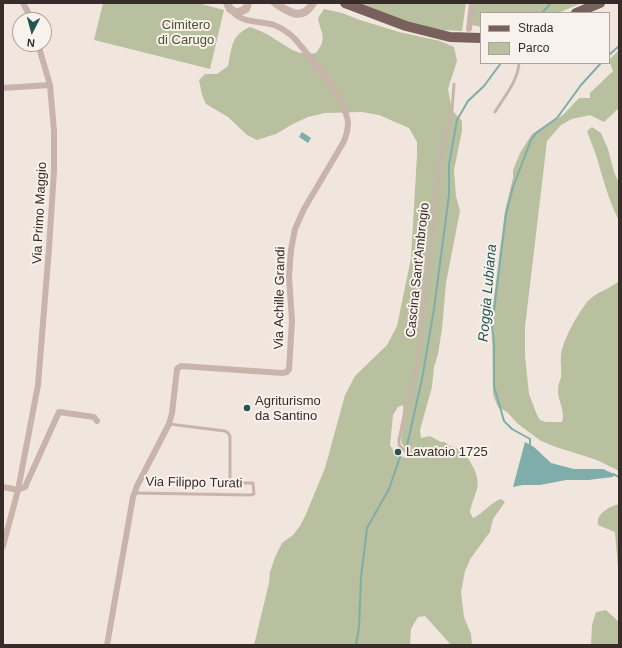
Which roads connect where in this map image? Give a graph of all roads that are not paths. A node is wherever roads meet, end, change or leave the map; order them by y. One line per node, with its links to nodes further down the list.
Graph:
1 (23, 3): 9 (street)
2 (228, 3): 10 (street)
3 (275, 3): 4 (street)
4 (313, 3)
5 (345, 3): 14 (main road)
6 (472, 3): 13 (street)
7 (600, 3): 11 (main road)
8 (247, 5): 10 (street); 12 (street)
9 (28, 12)
10 (234, 12): 12 (street, Via Achille Grandi)
11 (578, 12)
12 (255, 21): 21 (street, Via Achille Grandi)
13 (469, 29)
14 (480, 38)
15 (40, 52): 18 (street, Via Primo Maggio)
16 (519, 64): 20 (lane)
17 (454, 84): 24 (lane, Cascina Sant'Ambrogio)
18 (50, 85): 19 (street); 26 (street, Via Primo Maggio)
19 (3, 88)
20 (495, 112)
21 (289, 369): 23 (street, Via Filippo Turati)
22 (97, 421): 26 (street)
23 (169, 424): 27 (street, Via Filippo Turati); 27 (lane, Via Filippo Turati)
24 (408, 454)
25 (3, 487): 26 (street)
26 (18, 490): 28 (street, Via Primo Maggio)
27 (134, 493): 29 (street, Via Filippo Turati)
28 (3, 544)
29 (107, 645)

